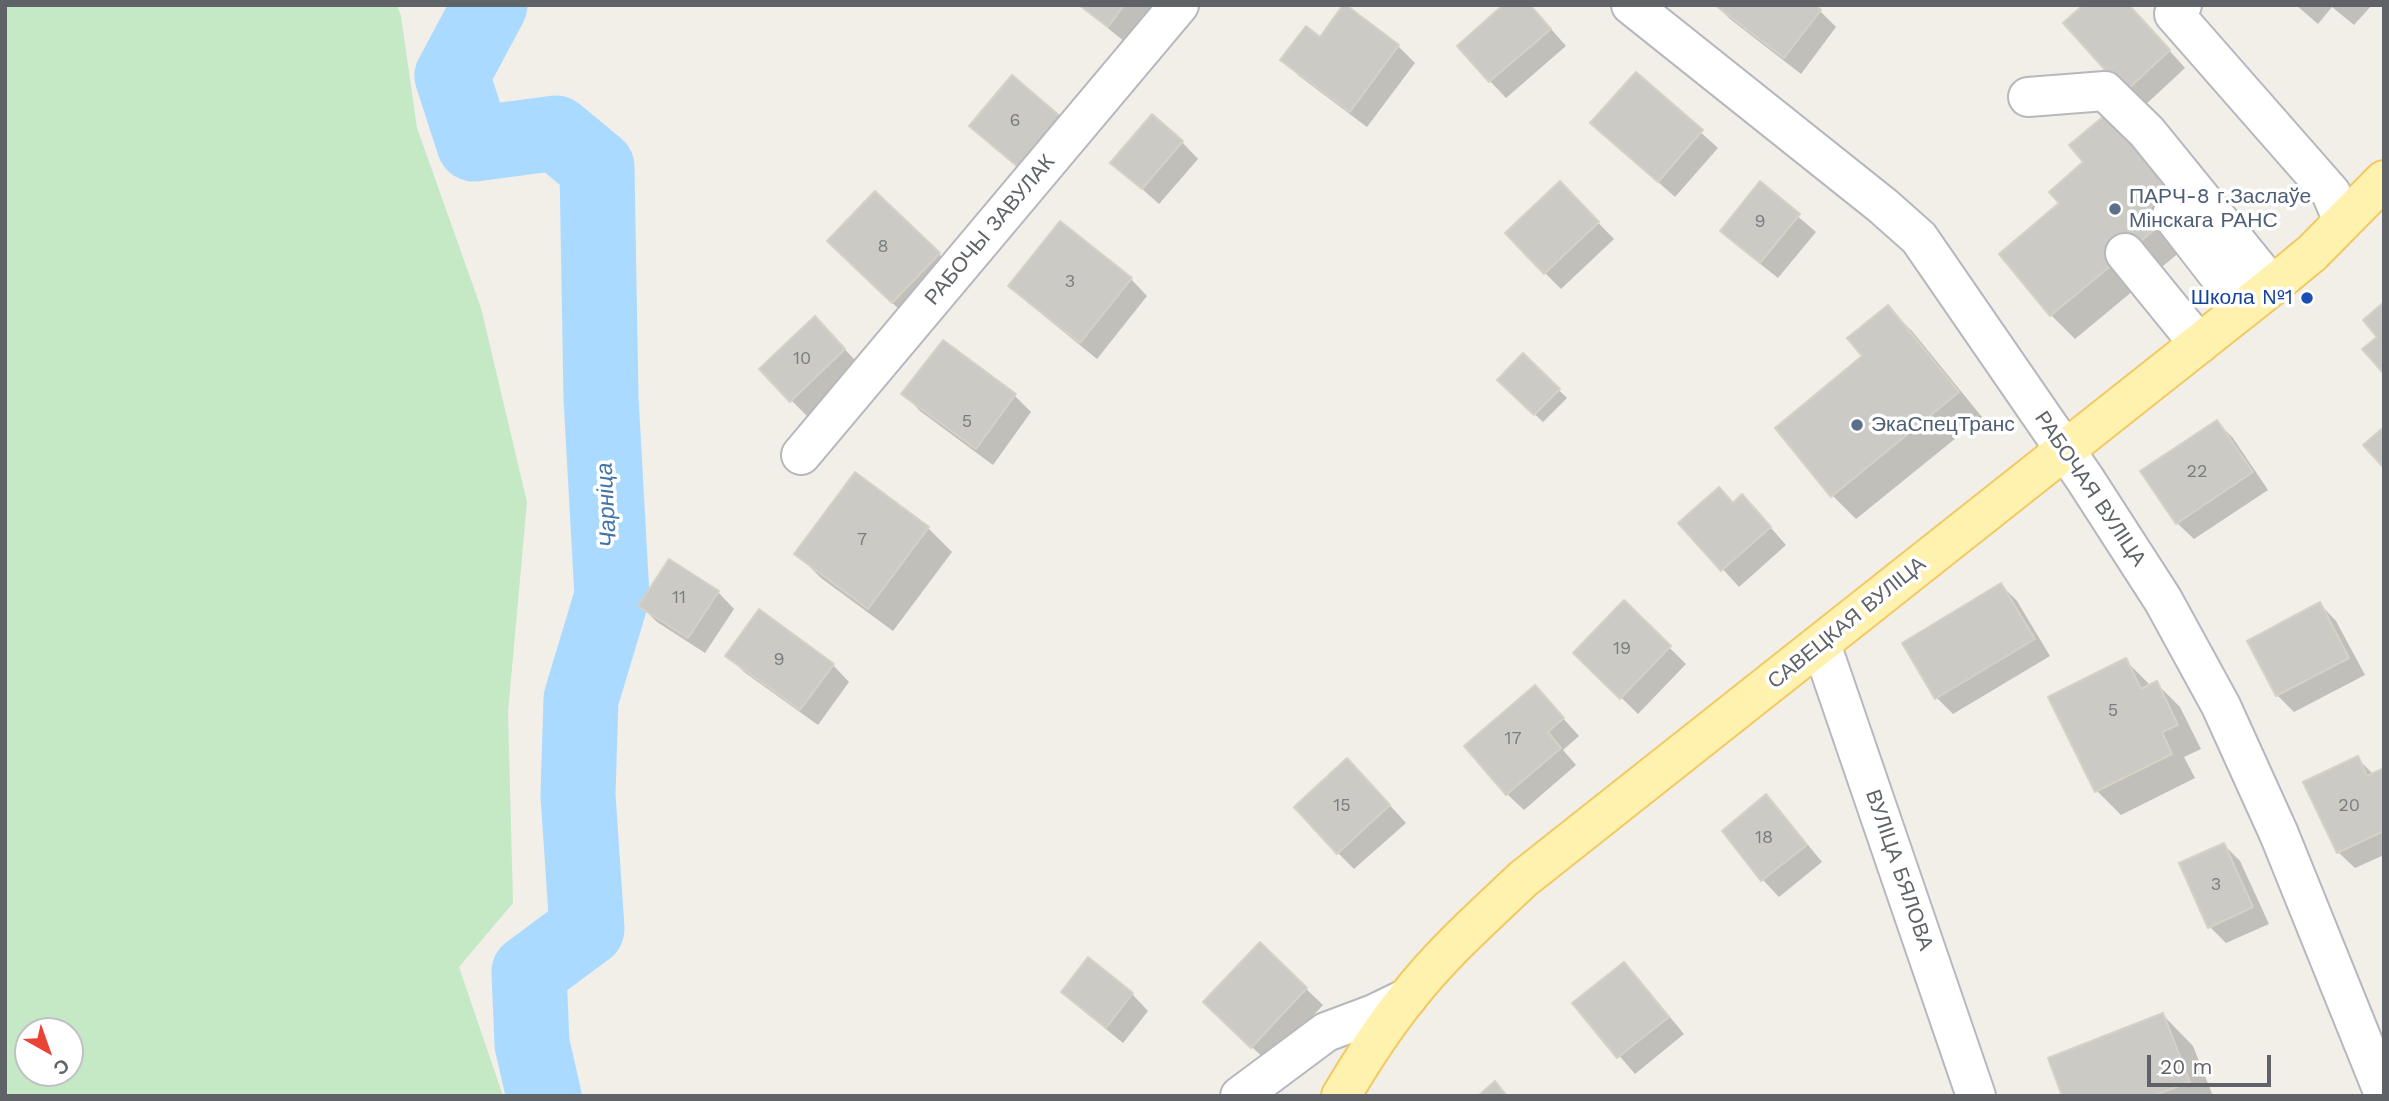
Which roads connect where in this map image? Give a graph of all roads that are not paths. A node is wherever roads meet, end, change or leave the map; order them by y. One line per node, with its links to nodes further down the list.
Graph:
1 (1179, 5): 9 (street, РАБОЧЫ ЗАВУЛАК)
2 (1631, 5): 8 (street, РАБОЧАЯ ВУЛІЦА)
3 (2182, 5): 6 (street)
4 (2028, 97): 7 (street)
5 (2384, 180): 6 (main road, САВЕЦКАЯ ВУЛІЦА)
6 (2343, 221): 7 (main road, САВЕЦКАЯ ВУЛІЦА)
7 (2235, 315): 7 (street); 8 (main road, САВЕЦКАЯ ВУЛІЦА)
8 (2064, 449): 10 (main road, САВЕЦКАЯ ВУЛІЦА); 12 (street, РАБОЧАЯ ВУЛІЦА)
9 (801, 455)
10 (1821, 644): 11 (main road, САВЕЦКАЯ ВУЛІЦА); 15 (street, ВУЛІЦА БЯЛОВА)
11 (1407, 998): 13 (street); 14 (main road, САВЕЦКАЯ ВУЛІЦА)
12 (2384, 1094)
13 (1240, 1096)
14 (1342, 1096)
15 (1976, 1096)

